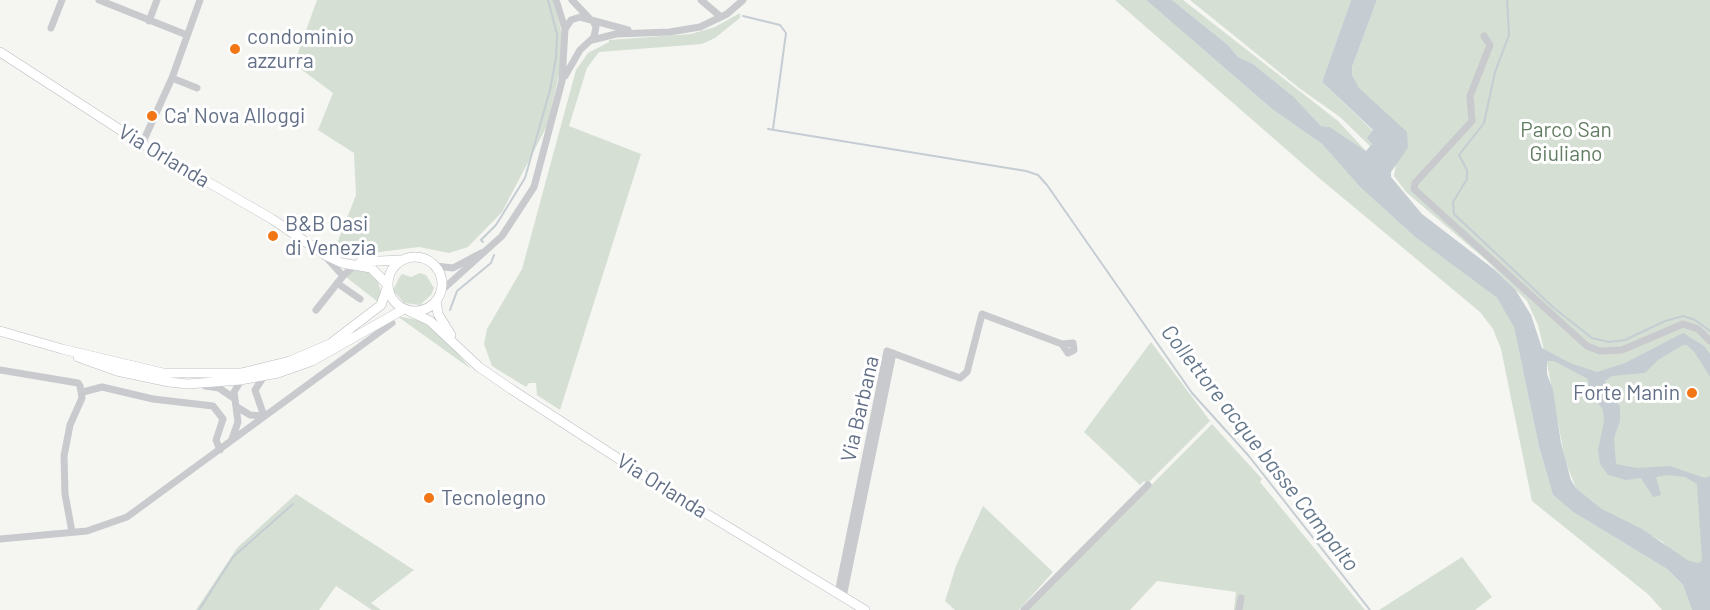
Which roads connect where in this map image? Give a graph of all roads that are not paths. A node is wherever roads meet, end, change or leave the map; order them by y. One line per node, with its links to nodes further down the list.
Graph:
1 (62, 0): 12 (street)
2 (99, 0): 11 (street)
3 (157, 0): 11 (street)
4 (200, 0): 15 (street)
5 (556, 0): 13 (street)
6 (572, 0): 10 (street)
7 (701, 0): 9 (street)
8 (743, 0): 9 (street)
9 (721, 17): 14 (street)
10 (590, 19): 13 (street); 14 (street); 17 (street)
11 (149, 21): 15 (street)
12 (51, 28)
13 (564, 29): 18 (street)
14 (639, 32): 17 (street)
15 (187, 35): 21 (street)
16 (1484, 36): 40 (street)
17 (592, 40): 19 (street)
18 (565, 42): 19 (street); 22 (street)
19 (580, 50): 22 (street)
20 (0, 52): 24 (main road, Via Orlanda)
21 (172, 78): 23 (street); 24 (street)
22 (562, 81): 25 (street)
23 (197, 88)
24 (142, 144): 26 (main road, Via Orlanda)
25 (491, 247): 29 (street); 33 (street)
26 (325, 255): 27 (main road, Via Orlanda); 28 (main road, Via Orlanda); 30 (street)
27 (403, 260): 29 (main road); 32 (main road)
28 (355, 266): 30 (street); 32 (main road, Via Orlanda)
29 (436, 266): 33 (main road)
30 (343, 276): 31 (street)
31 (338, 283): 34 (street); 36 (street)
32 (388, 285): 37 (main road); 42 (main road)
33 (441, 291): 35 (main road)
34 (360, 299)
35 (436, 301): 37 (main road); 44 (main road, Via Orlanda)
36 (316, 310)
37 (407, 310): 44 (main road, Via Orlanda); 46 (main road)
38 (392, 323): 52 (street)
39 (0, 331): 43 (main road)
40 (1710, 340)
41 (1062, 344): 60 (street, Via Barbana)
42 (324, 347): 43 (main road); 47 (street)
43 (62, 349): 48 (main road)
44 (465, 354): 60 (main road, Via Orlanda)
45 (0, 370): 49 (street)
46 (264, 376): 47 (main road); 50 (street)
47 (240, 380): 48 (main road); 51 (street)
48 (188, 384): 51 (street)
49 (82, 392): 56 (street); 58 (street)
50 (256, 397): 52 (street); 53 (street)
51 (235, 399): 53 (street)
52 (278, 405): 54 (street)
53 (238, 410): 54 (street); 55 (street)
54 (247, 429): 55 (street)
55 (231, 441): 56 (street)
56 (219, 450): 58 (street)
57 (1148, 485): 63 (street)
58 (72, 532): 59 (street)
59 (0, 539)
60 (841, 595): 62 (main road, Via Orlanda)
61 (1241, 598): 64 (street)
62 (865, 610)
63 (1024, 610)
64 (1239, 610)

